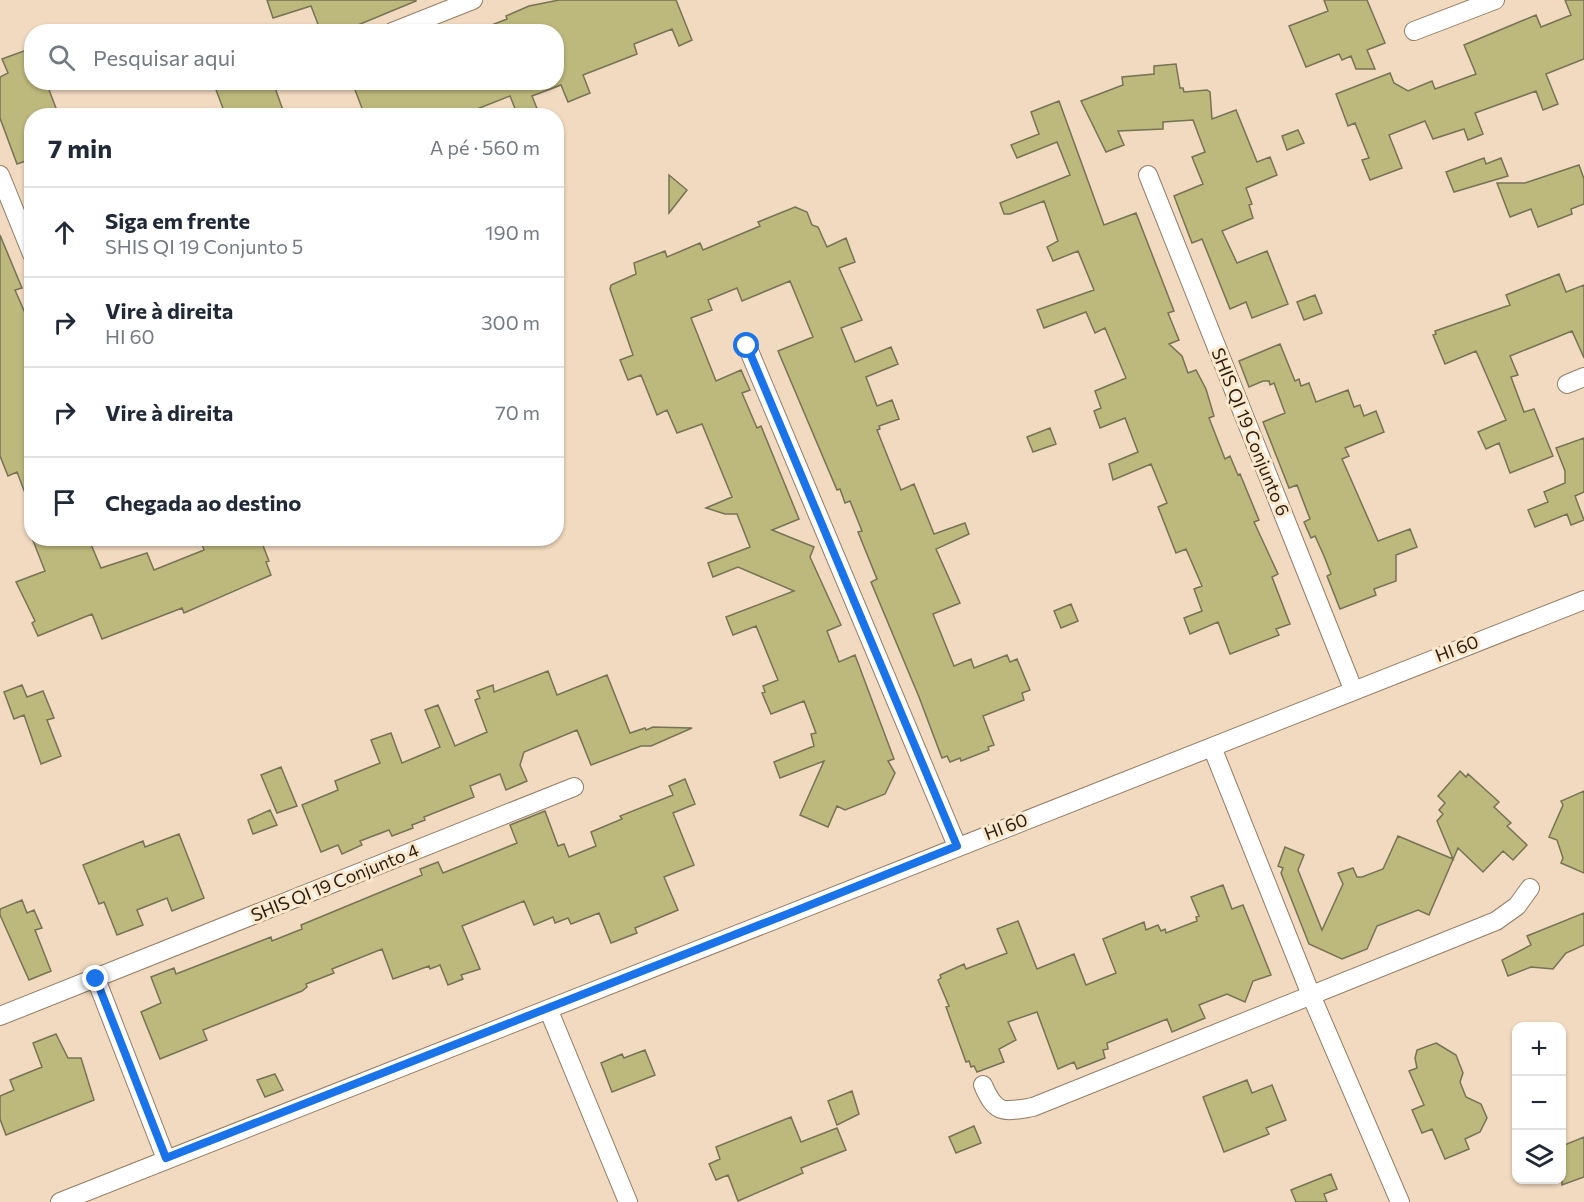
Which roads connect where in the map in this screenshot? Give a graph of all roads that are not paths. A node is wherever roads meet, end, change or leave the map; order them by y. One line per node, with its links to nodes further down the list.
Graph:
1 (472, 0): 3 (street)
2 (1495, 0): 4 (street)
3 (412, 24)
4 (1414, 31)
5 (1148, 175): 10 (street, SHIS QI 19 Conjunto 6)
6 (0, 176): 7 (street)
7 (24, 234)
8 (747, 346): 13 (street)
9 (1584, 600): 10 (street, HI 60)
10 (1353, 689): 11 (street, HI 60)
11 (1212, 747): 13 (street, HI 60); 16 (street)
12 (574, 788): 15 (street, SHIS QI 19 Conjunto 4)
13 (957, 846): 17 (street, HI 60)
14 (1530, 888): 16 (street)
15 (96, 979): 18 (street, SHIS QI 19 Conjunto 4); 20 (street)
16 (1311, 995): 19 (street); 23 (street)
17 (549, 1011): 20 (street, HI 60); 22 (street)
18 (0, 1016)
19 (983, 1085)
20 (166, 1158): 21 (street, HI 60)
21 (60, 1202)
22 (628, 1202)
23 (1400, 1202)

